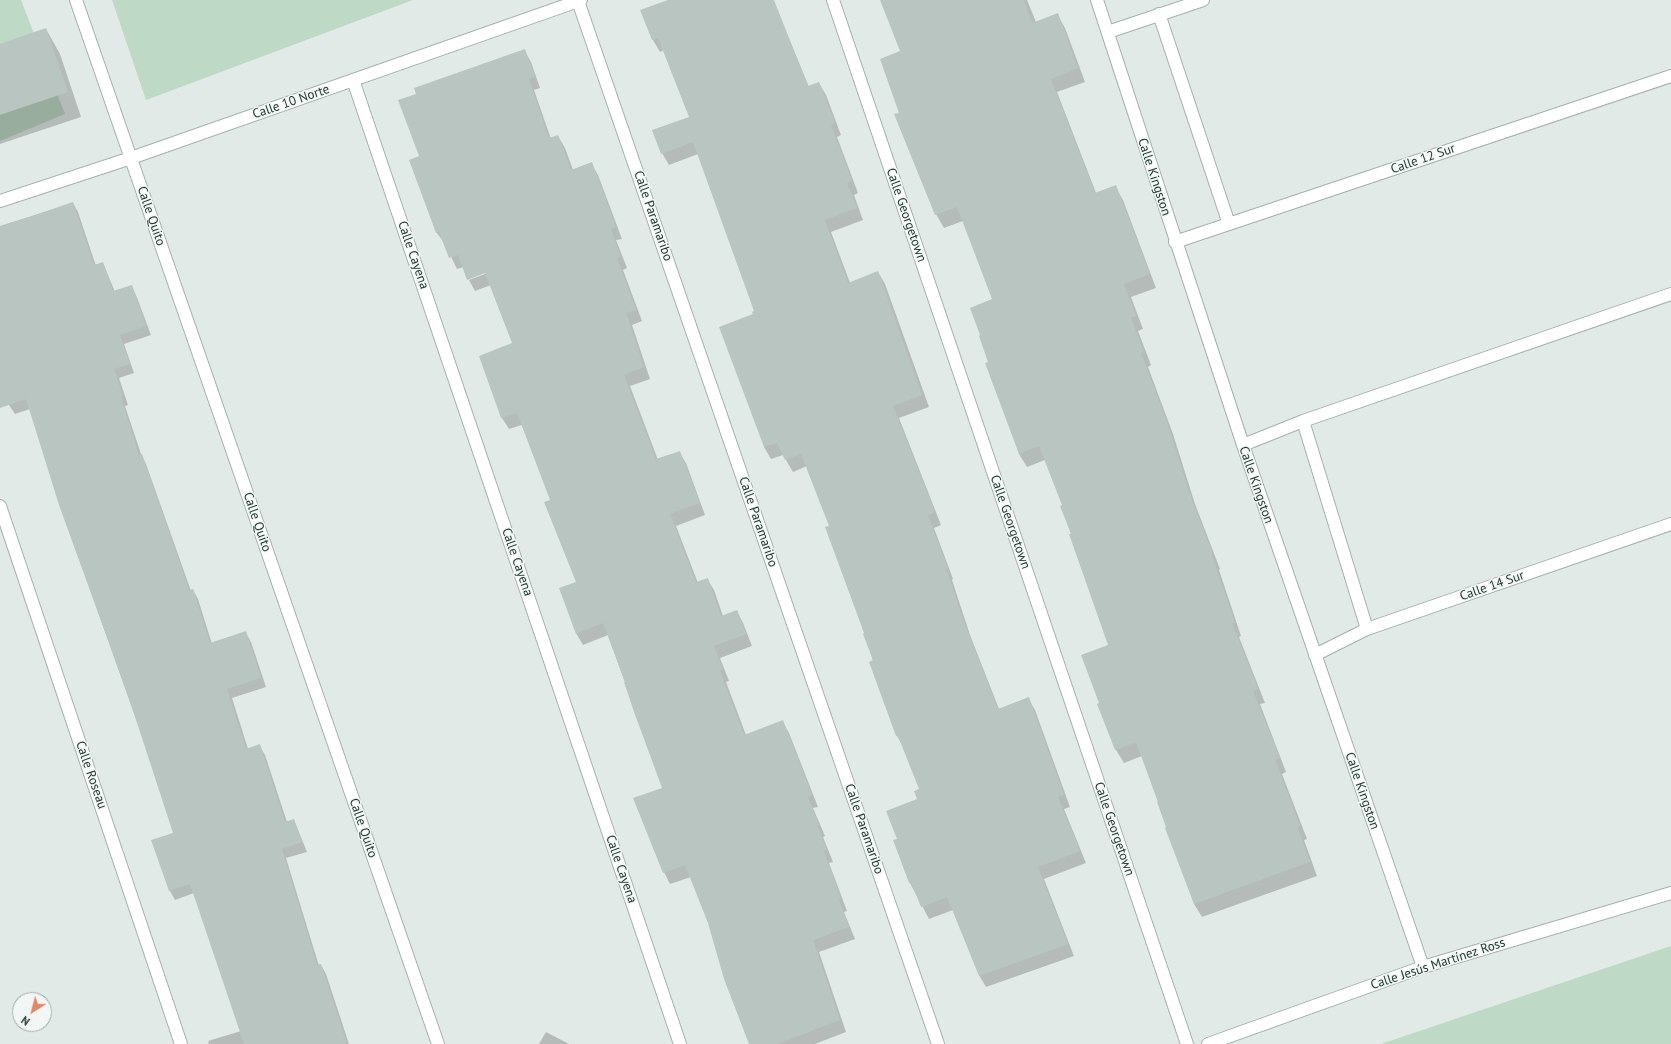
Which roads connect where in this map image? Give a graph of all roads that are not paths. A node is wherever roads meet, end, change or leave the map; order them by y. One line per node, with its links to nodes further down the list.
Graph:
1 (76, 0): 10 (street, Calle Quito)
2 (580, 0): 9 (street, Calle 10 Norte); 26 (street, Calle Paramaribo)
3 (833, 0): 27 (street, Calle Georgetown)
4 (1097, 0): 7 (street, Calle Kingston)
5 (1203, 0): 6 (street)
6 (1159, 14): 7 (street); 12 (street)
7 (1108, 32): 13 (street, Calle Kingston)
8 (1671, 76): 12 (street, Calle 12 Sur)
9 (353, 80): 10 (street, Calle 10 Norte); 25 (street, Calle Cayena)
10 (131, 158): 11 (street, Calle 10 Norte); 24 (street, Calle Quito)
11 (0, 201)
12 (1229, 224): 13 (street, Calle 12 Sur)
13 (1175, 242): 16 (street, Calle Kingston)
14 (1671, 294): 15 (street)
15 (1303, 421): 16 (street); 19 (street)
16 (1243, 445): 20 (street, Calle Kingston)
17 (0, 506): 23 (street, Calle Roseau)
18 (1671, 524): 19 (street, Calle 14 Sur)
19 (1367, 629): 20 (street, Calle 14 Sur)
20 (1315, 655): 22 (street, Calle Kingston)
21 (1671, 893): 22 (street, Calle Jesús Martínez Ross)
22 (1423, 967): 28 (street, Calle Jesús Martínez Ross)
23 (181, 1044)
24 (438, 1044)
25 (680, 1044)
26 (938, 1044)
27 (1187, 1044)
28 (1208, 1044)

